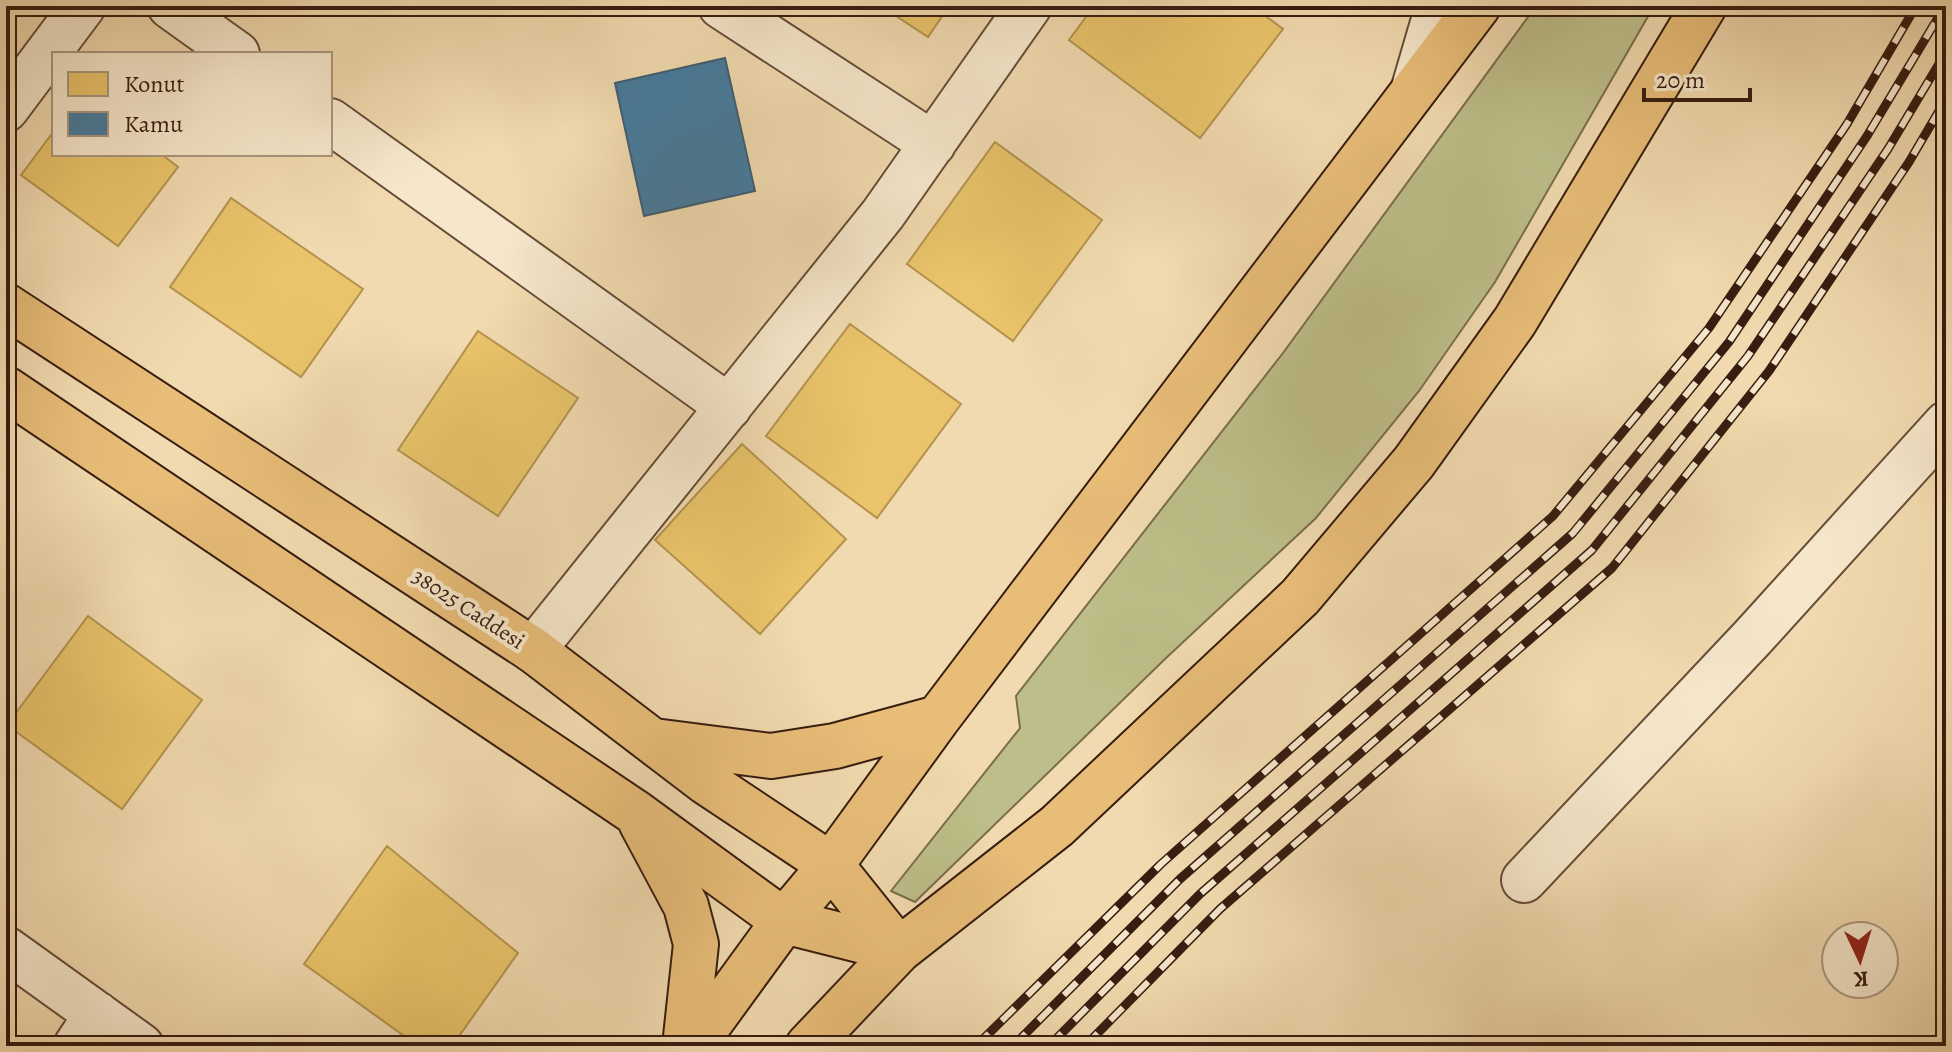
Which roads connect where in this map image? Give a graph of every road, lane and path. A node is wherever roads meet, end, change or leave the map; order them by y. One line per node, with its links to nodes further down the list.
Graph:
1 (83, 6): 10 (street)
2 (170, 6): 8 (street)
3 (1029, 6): 12 (street)
4 (1438, 6): 9 (street)
5 (1478, 6): 9 (main road)
6 (1704, 6): 25 (main road)
7 (738, 11): 12 (street)
8 (234, 52)
9 (1413, 91): 18 (main road)
10 (6, 109)
11 (332, 122): 15 (street)
12 (933, 144): 15 (street)
13 (6, 306): 17 (main road, 38025 Caddesi)
14 (6, 389): 20 (main road)
15 (729, 407): 17 (street)
16 (1946, 424): 22 (street)
17 (533, 650): 19 (main road, 38025 Caddesi)
18 (938, 718): 19 (main road); 21 (main road)
19 (652, 741): 21 (main road, 38025 Caddesi)
20 (636, 813): 23 (main road); 28 (main road)
21 (831, 865): 23 (main road); 25 (main road, 38025 Caddesi)
22 (1524, 880)
23 (784, 921): 25 (main road); 29 (main road)
24 (6, 949): 26 (street)
25 (899, 950): 30 (main road)
26 (86, 1030): 27 (street)
27 (141, 1046)
28 (685, 1046)
29 (693, 1046)
30 (808, 1046)

